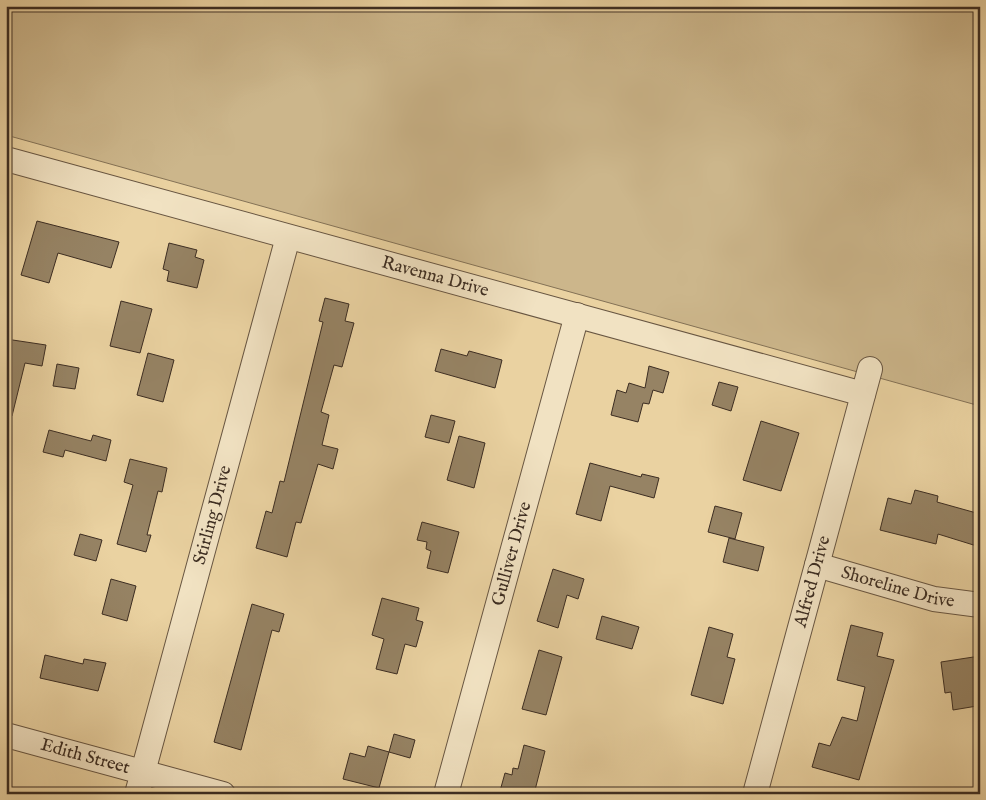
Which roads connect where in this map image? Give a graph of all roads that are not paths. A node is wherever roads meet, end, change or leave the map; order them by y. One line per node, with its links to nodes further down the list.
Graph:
1 (6, 159): 2 (street, Ravenna Drive)
2 (288, 236): 3 (street, Ravenna Drive); 9 (street, Stirling Drive)
3 (577, 315): 5 (street, Ravenna Drive); 11 (street, Gulliver Drive)
4 (870, 369): 5 (street, Alfred Drive)
5 (863, 394): 6 (street, Alfred Drive)
6 (817, 565): 7 (street, Shoreline Drive); 12 (street, Alfred Drive)
7 (980, 605)
8 (6, 736): 9 (street, Edith Street)
9 (140, 783): 10 (street, Edith Street)
10 (223, 794)
11 (446, 794)
12 (755, 794)

